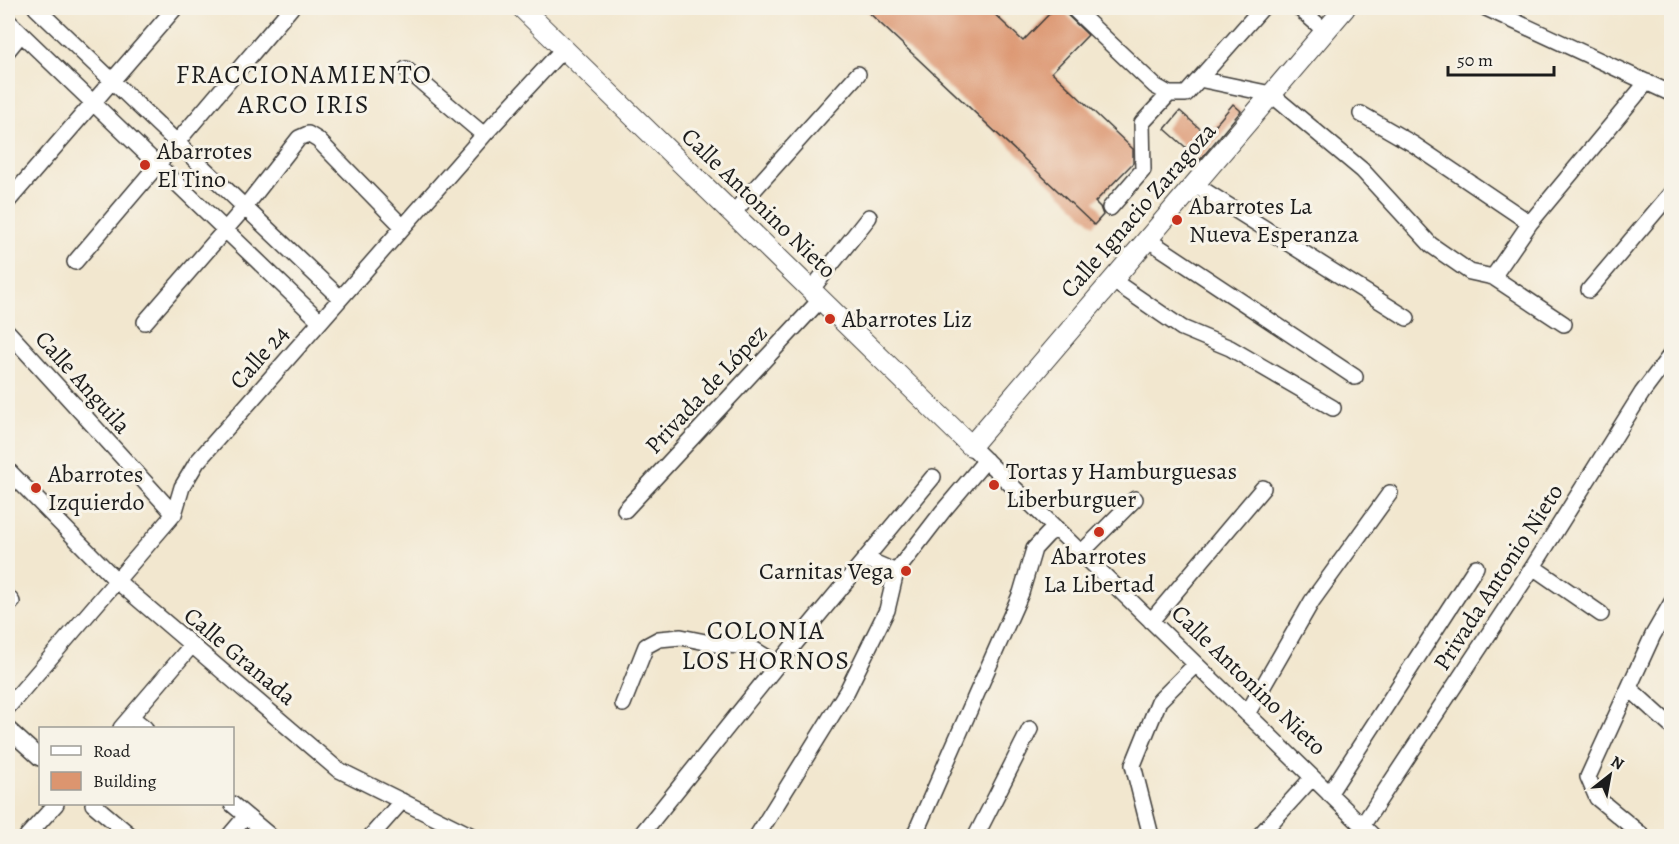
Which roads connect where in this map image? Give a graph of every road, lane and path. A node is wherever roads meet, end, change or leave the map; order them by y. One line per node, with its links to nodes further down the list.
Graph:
1 (36, 8): 18 (street)
2 (291, 8): 26 (street)
3 (522, 8): 13 (main road, Calle Antonino Nieto)
4 (1073, 8): 21 (street)
5 (1262, 8): 17 (street)
6 (1299, 8): 11 (street)
7 (1345, 8): 11 (main road, Calle Ignacio Zaragoza)
8 (1486, 8): 19 (street)
9 (167, 10): 18 (street)
10 (8, 21): 12 (street)
11 (1325, 31): 22 (main road, Calle Ignacio Zaragoza)
12 (21, 34): 14 (street); 23 (street)
13 (564, 48): 25 (street, Calle 24); 33 (main road, Calle Antonino Nieto)
14 (8, 50)
15 (406, 69): 25 (street)
16 (858, 74): 33 (street)
17 (1198, 79): 21 (street); 22 (street)
18 (113, 81): 23 (street); 26 (street)
19 (1647, 82): 20 (street); 35 (street)
20 (1671, 93)
21 (1169, 94): 32 (street)
22 (1271, 94): 28 (main road, Calle Ignacio Zaragoza); 40 (street)
23 (92, 102): 27 (street); 30 (street)
24 (1361, 114): 35 (street)
25 (484, 135): 36 (street, Calle 24)
26 (177, 142): 27 (street); 31 (street)
27 (158, 165): 37 (street); 39 (street)
28 (1194, 184): 38 (main road, Calle Ignacio Zaragoza); 45 (street)
29 (1671, 192): 42 (street)
30 (8, 201)
31 (245, 207): 36 (street); 37 (street); 44 (street)
32 (1110, 208)
33 (733, 213): 43 (main road, Calle Antonino Nieto)
34 (869, 217): 43 (street, Privada de López)
35 (1530, 223): 40 (street)
36 (403, 227): 44 (street, Calle 24)
37 (225, 230): 46 (street); 47 (street)
38 (1147, 239): 41 (main road, Calle Ignacio Zaragoza); 51 (street)
39 (75, 262)
40 (1493, 277): 48 (street)
41 (1112, 280): 52 (street); 53 (main road, Calle Ignacio Zaragoza)
42 (1589, 290)
43 (816, 294): 53 (main road, Calle Antonino Nieto); 60 (street, Privada de López)
44 (340, 298): 46 (street, Calle 24)
45 (1407, 318)
46 (320, 321): 61 (street, Calle 24)
47 (145, 322)
48 (1564, 324)
49 (8, 332): 61 (street, Calle Anguila)
50 (1671, 353): 67 (street, Privada Antonio Nieto)
51 (1355, 377)
52 (1333, 408)
53 (971, 446): 54 (street, Calle Antonino Nieto)
54 (986, 460): 62 (street, Calle Antonino Nieto); 68 (street)
55 (8, 470): 69 (street, Calle Granada)
56 (933, 477): 65 (street)
57 (1263, 488): 72 (street)
58 (1390, 493): 79 (street)
59 (1135, 499): 63 (street)
60 (625, 510)
61 (174, 514): 69 (street, Calle 24)
62 (1057, 529): 63 (street, Calle Antonino Nieto); 103 (street)
63 (1081, 553): 72 (street, Calle Antonino Nieto)
64 (1198, 554): 72 (street)
65 (866, 559): 68 (street); 74 (street)
66 (1476, 567): 88 (street)
67 (1533, 567): 71 (street); 94 (street, Privada Antonio Nieto)
68 (896, 572): 102 (street)
69 (117, 581): 73 (street, Calle Granada); 78 (street, Calle 24)
70 (1670, 609): 76 (street)
71 (1601, 614)
72 (1149, 619): 75 (street, Calle Antonino Nieto)
73 (192, 645): 80 (street); 89 (street, Calle Granada)
74 (778, 664): 77 (street); 101 (street)
75 (1196, 664): 79 (street, Calle Antonino Nieto); 105 (street)
76 (1629, 688): 83 (street); 107 (street)
77 (623, 704)
78 (8, 707)
79 (1247, 714): 87 (street, Calle Antonino Nieto)
80 (131, 717): 81 (street); 82 (street)
81 (123, 727)
82 (143, 727)
83 (1671, 727)
84 (8, 729): 86 (street)
85 (1030, 729): 104 (street)
86 (39, 757)
87 (1312, 778): 88 (street, Calle Antonino Nieto); 106 (street)
88 (1329, 794): 94 (street, Calle Antonino Nieto)
89 (402, 801): 99 (street); 100 (street, Calle Granada)
90 (55, 805): 96 (street)
91 (94, 805): 97 (street)
92 (233, 805): 93 (street)
93 (246, 816): 95 (street); 98 (street)
94 (1367, 831)
95 (269, 835)
96 (27, 837)
97 (131, 837)
98 (229, 837)
99 (371, 837)
100 (472, 837)
101 (640, 837)
102 (757, 837)
103 (914, 837)
104 (976, 837)
105 (1151, 837)
106 (1259, 837)
107 (1643, 837)

